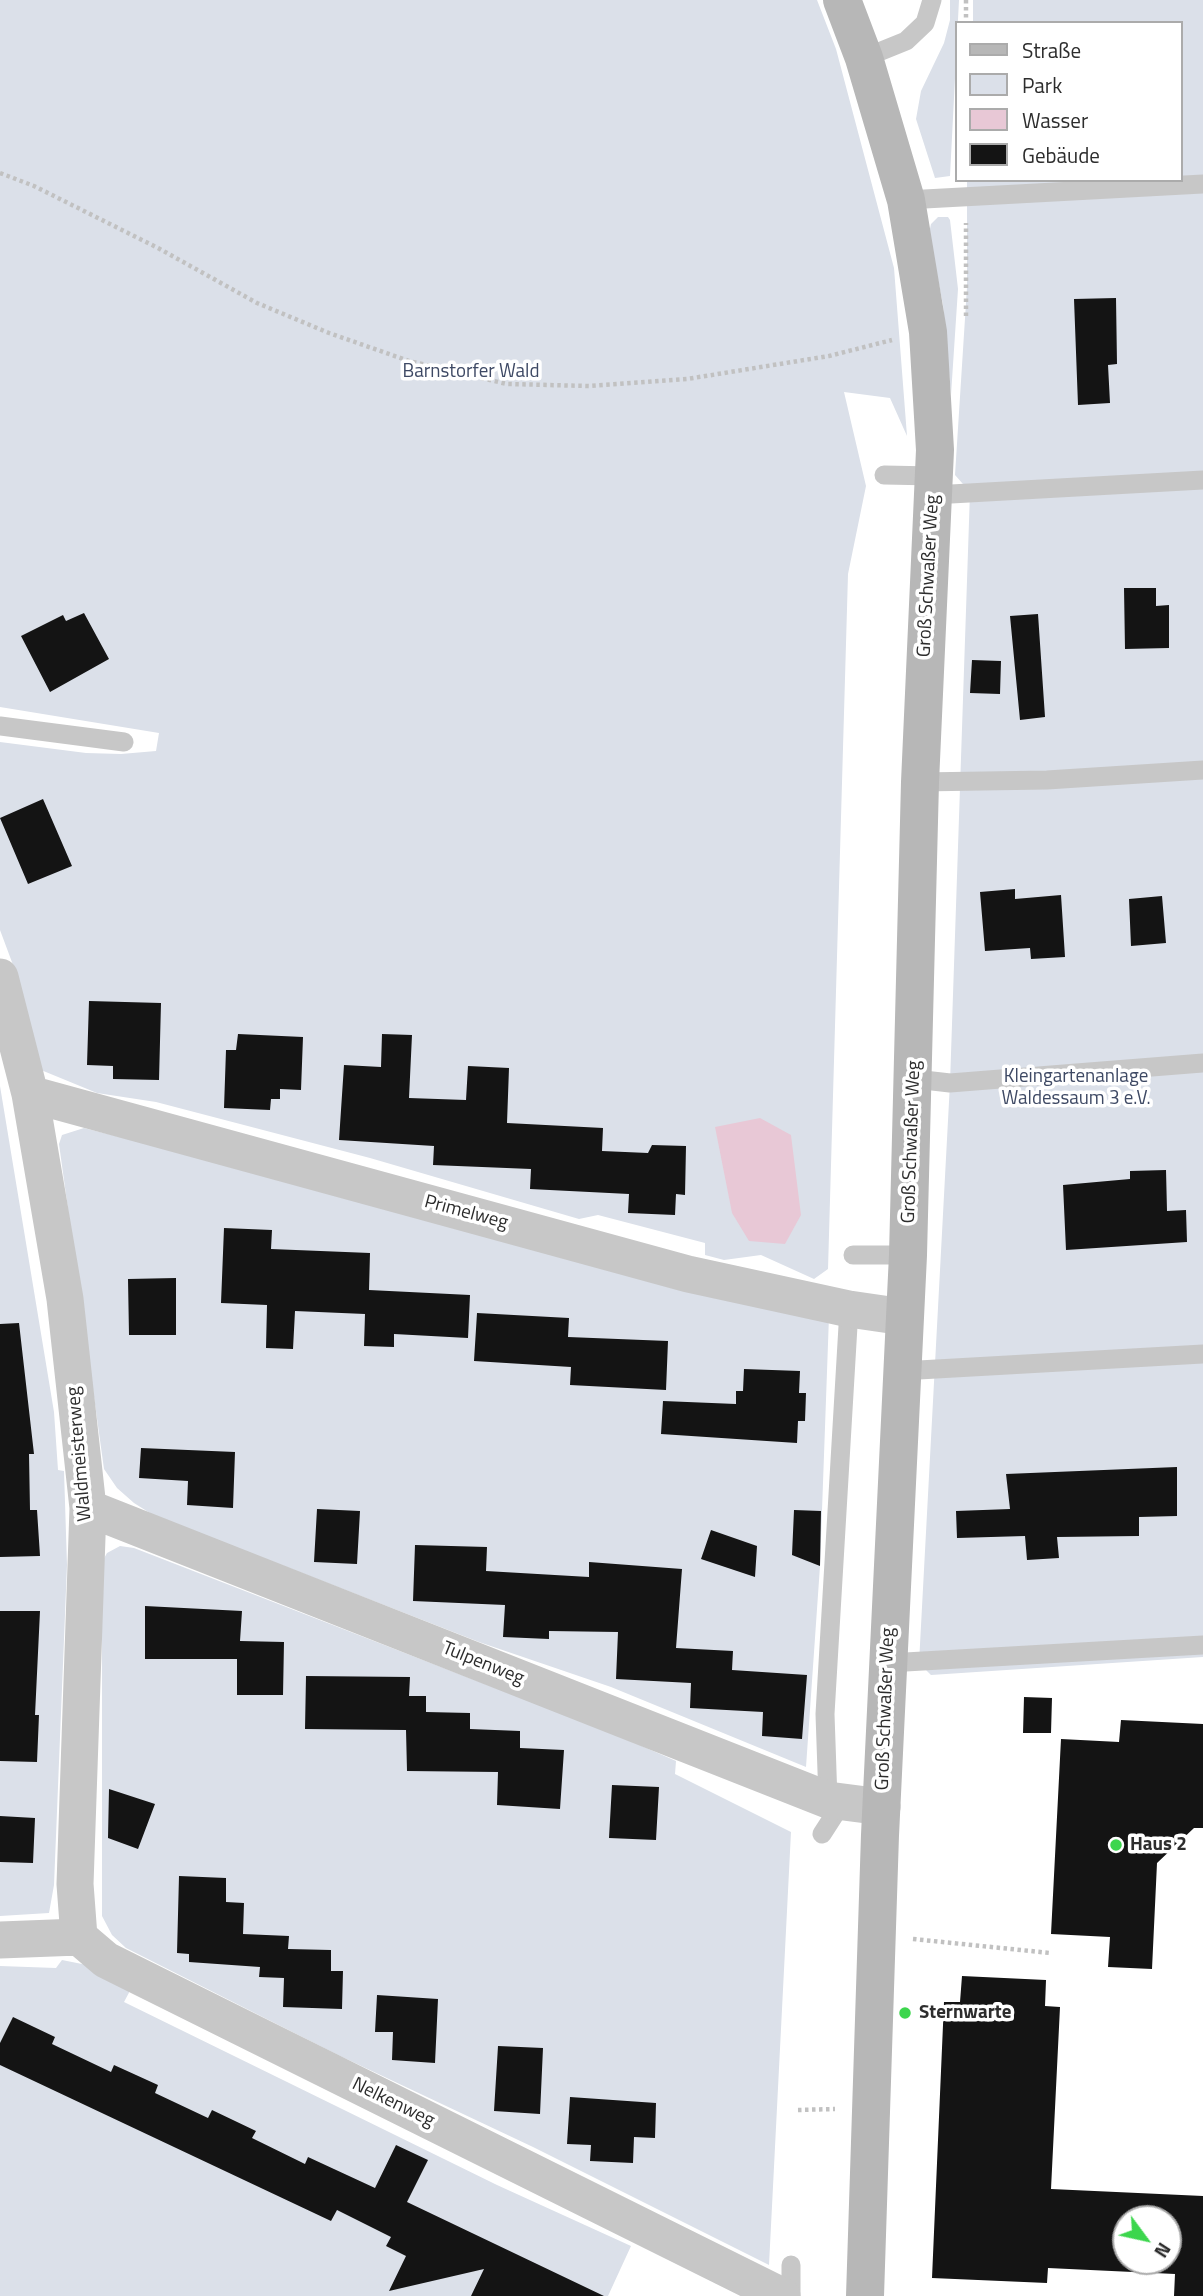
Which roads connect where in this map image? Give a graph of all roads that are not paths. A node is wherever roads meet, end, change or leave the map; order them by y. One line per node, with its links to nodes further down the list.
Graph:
1 (842, 0): 3 (street, Groß Schwaßer Weg)
2 (932, 0): 3 (lane)
3 (864, 58): 5 (street, Groß Schwaßer Weg)
4 (1203, 184): 5 (lane)
5 (906, 200): 8 (street, Groß Schwaßer Weg)
6 (884, 475): 8 (lane)
7 (1203, 480): 8 (lane)
8 (933, 485): 12 (street, Groß Schwaßer Weg)
9 (0, 726): 10 (lane)
10 (124, 742)
11 (1203, 770): 12 (lane)
12 (920, 782): 15 (street, Groß Schwaßer Weg)
13 (0, 977): 16 (street, Waldmeisterweg)
14 (1203, 1063): 15 (lane)
15 (915, 1079): 18 (street, Groß Schwaßer Weg)
16 (30, 1094): 19 (street, Primelweg); 23 (street, Waldmeisterweg)
17 (853, 1255): 18 (lane)
18 (908, 1255): 20 (street, Groß Schwaßer Weg)
19 (849, 1309): 20 (street, Primelweg); 27 (lane)
20 (904, 1317): 22 (street, Groß Schwaßer Weg)
21 (1203, 1354): 22 (lane)
22 (901, 1371): 25 (street, Groß Schwaßer Weg)
23 (88, 1508): 27 (street, Tulpenweg); 28 (street, Waldmeisterweg)
24 (1203, 1645): 25 (lane)
25 (888, 1663): 26 (street, Groß Schwaßer Weg)
26 (882, 1807): 27 (street, Tulpenweg); 32 (street, Groß Schwaßer Weg)
27 (831, 1813)
28 (79, 1937): 29 (street); 30 (street, Nelkenweg)
29 (0, 1940)
30 (786, 2280): 31 (lane)
31 (790, 2296)
32 (865, 2296)

